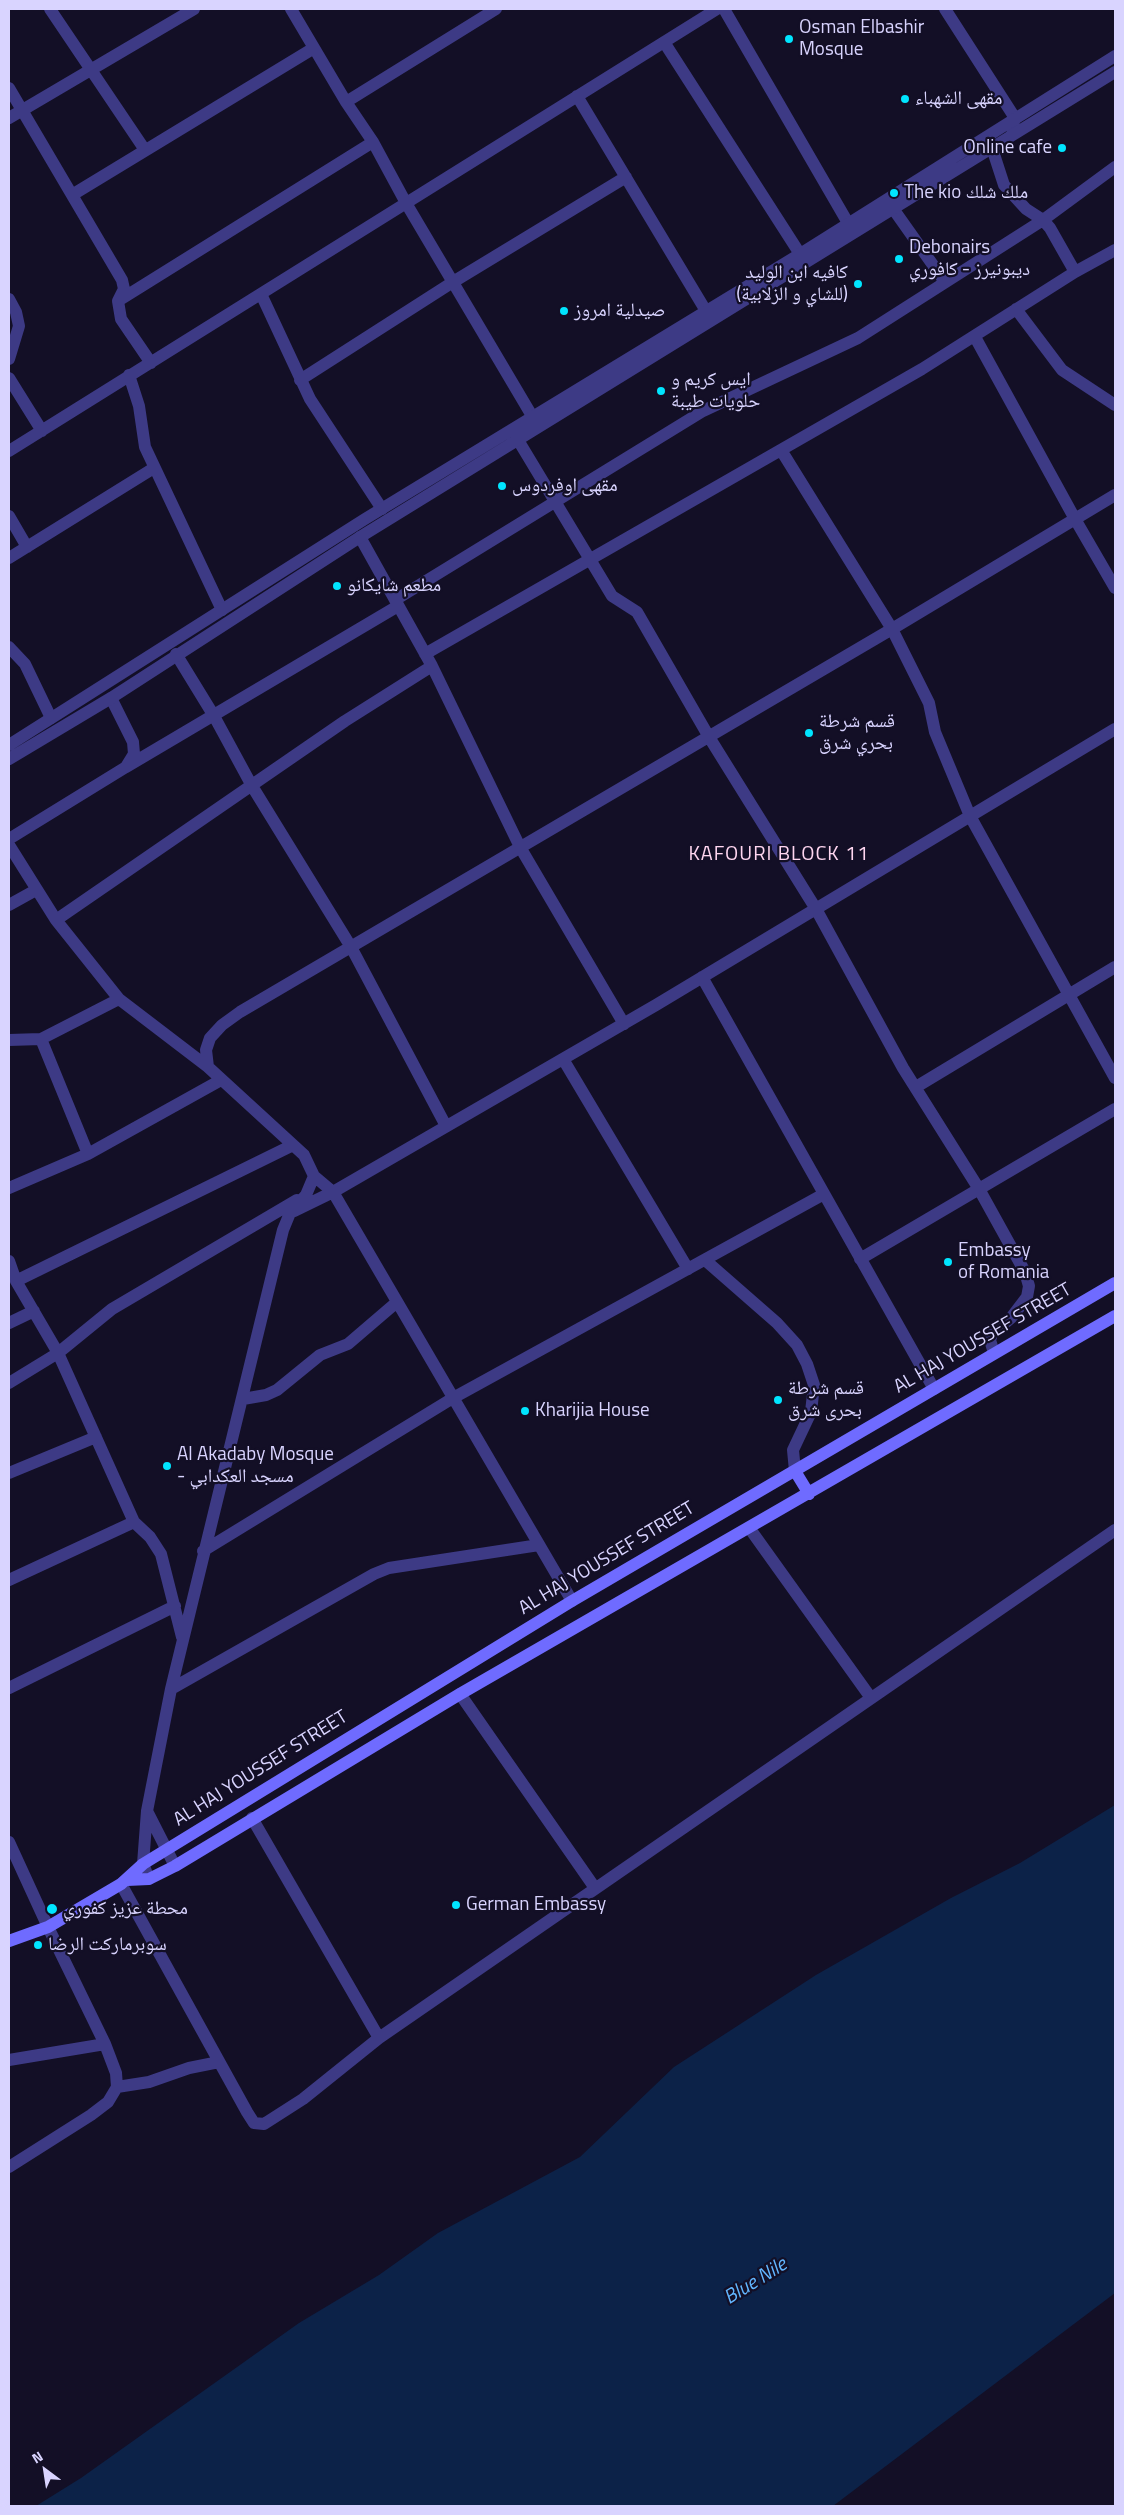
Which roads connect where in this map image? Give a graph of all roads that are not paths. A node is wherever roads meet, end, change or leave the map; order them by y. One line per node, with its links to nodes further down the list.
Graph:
1 (50, 9): 11 (street)
2 (194, 9): 11 (street)
3 (291, 9): 9 (street)
4 (496, 9): 15 (street)
5 (717, 9): 8 (street)
6 (724, 9): 29 (street)
7 (946, 9): 18 (street)
8 (664, 42): 14 (street); 32 (street)
9 (314, 48): 15 (street); 22 (street)
10 (1115, 56): 18 (street)
11 (91, 70): 16 (street); 22 (street)
12 (1115, 72): 19 (street)
13 (9, 88): 16 (street)
14 (577, 96): 24 (street); 26 (street)
15 (346, 102): 20 (street)
16 (23, 110): 17 (street); 25 (street)
17 (9, 118)
18 (1014, 118): 19 (street); 29 (street)
19 (1010, 137): 21 (street)
20 (373, 142): 26 (street); 38 (street)
21 (992, 148): 27 (street); 28 (street)
22 (145, 150): 25 (street)
23 (1115, 167): 28 (street)
24 (626, 177): 34 (street); 40 (street)
25 (72, 195): 38 (street)
26 (406, 203): 34 (street); 36 (street)
27 (894, 210): 30 (street); 35 (street)
28 (1043, 220): 33 (street); 35 (street)
29 (848, 223): 30 (street); 32 (street)
30 (843, 241): 48 (street)
31 (1115, 250): 33 (street)
32 (800, 254): 40 (street)
33 (1075, 272): 39 (street)
34 (453, 282): 46 (street); 48 (street)
35 (945, 282): 55 (street)
36 (261, 294): 43 (street); 46 (street)
37 (9, 299): 42 (street)
38 (118, 301): 43 (street)
39 (1016, 309): 41 (street); 47 (street)
40 (706, 311): 48 (street)
41 (975, 337): 51 (street); 58 (street)
42 (9, 359)
43 (150, 363): 44 (street)
44 (129, 375): 49 (street); 53 (street)
45 (9, 378): 49 (street)
46 (300, 380): 56 (street)
47 (1115, 406)
48 (536, 422): 50 (street); 56 (street)
49 (42, 430): 52 (street)
50 (518, 440): 55 (street); 59 (street)
51 (781, 450): 62 (street); 66 (street)
52 (9, 452)
53 (154, 468): 60 (street); 65 (street)
54 (1115, 495): 58 (street)
55 (555, 501): 62 (street); 64 (street)
56 (382, 509): 65 (street)
57 (9, 516): 60 (street)
58 (1075, 519): 63 (street); 66 (street)
59 (360, 537): 64 (street); 68 (street)
60 (27, 547): 61 (street)
61 (9, 558)
62 (590, 559): 69 (street); 75 (street)
63 (1115, 588)
64 (397, 603): 69 (street); 72 (street)
65 (222, 610): 73 (street)
66 (892, 629): 75 (street); 80 (street)
67 (9, 647): 73 (street)
68 (176, 654): 71 (street); 72 (street)
69 (425, 654): 70 (street)
70 (432, 666): 79 (street); 83 (street)
71 (111, 698): 77 (street); 78 (street)
72 (214, 716): 78 (street); 79 (street)
73 (51, 718): 76 (street)
74 (1115, 729): 80 (street)
75 (709, 737): 83 (street); 86 (street)
76 (9, 745)
77 (9, 759)
78 (126, 767): 81 (street)
79 (252, 786): 87 (street); 88 (street)
80 (970, 816): 86 (street); 91 (street)
81 (9, 839)
82 (9, 845): 84 (street)
83 (520, 847): 88 (street); 93 (street)
84 (36, 890): 85 (street); 87 (street)
85 (9, 906)
86 (816, 909): 90 (street); 100 (street)
87 (56, 920): 92 (street)
88 (351, 947): 97 (street); 102 (street)
89 (1115, 967): 91 (street)
90 (702, 977): 93 (street); 109 (street)
91 (1069, 995): 98 (street); 100 (street)
92 (119, 999): 94 (street); 97 (street)
93 (624, 1024): 96 (street)
94 (41, 1039): 95 (street); 104 (street)
95 (9, 1040)
96 (562, 1059): 102 (street); 115 (street)
97 (208, 1067): 99 (street)
98 (1115, 1078)
99 (221, 1080): 103 (street); 104 (street)
100 (916, 1087): 107 (street)
101 (1115, 1109): 107 (street)
102 (446, 1126): 108 (street)
103 (293, 1145): 105 (street); 116 (street)
104 (88, 1154): 106 (street)
105 (314, 1176): 108 (street); 110 (street)
106 (9, 1188)
107 (980, 1189): 112 (street); 123 (street)
108 (333, 1192): 111 (street); 118 (street)
109 (824, 1194): 112 (street); 113 (street)
110 (306, 1195): 111 (street); 122 (street)
111 (290, 1213): 127 (street)
112 (860, 1259): 125 (street)
113 (705, 1260): 115 (street); 129 (street)
114 (9, 1262): 116 (street)
115 (688, 1269): 126 (street)
116 (16, 1281): 119 (street)
117 (1115, 1284): 123 (main road, AL HAJ YOUSSEF STREET)
118 (397, 1302): 126 (street); 127 (street)
119 (34, 1311): 121 (street); 122 (street)
120 (1115, 1316): 131 (main road, AL HAJ YOUSSEF STREET)
121 (9, 1323)
122 (58, 1353): 124 (street); 128 (street)
123 (994, 1353): 125 (main road, AL HAJ YOUSSEF STREET)
124 (9, 1383)
125 (934, 1389): 129 (main road, AL HAJ YOUSSEF STREET)
126 (453, 1398): 135 (street); 136 (street)
127 (243, 1399): 136 (street)
128 (96, 1437): 130 (street); 132 (street)
129 (795, 1471): 131 (main road); 138 (main road, AL HAJ YOUSSEF STREET)
130 (9, 1473)
131 (809, 1494): 133 (main road, AL HAJ YOUSSEF STREET)
132 (134, 1522): 137 (street); 139 (street)
133 (750, 1529): 143 (main road, AL HAJ YOUSSEF STREET); 144 (street)
134 (1115, 1530): 144 (street)
135 (539, 1545): 138 (street); 142 (street)
136 (204, 1551): 140 (street)
137 (9, 1580)
138 (572, 1601): 148 (main road, AL HAJ YOUSSEF STREET)
139 (175, 1606): 140 (street); 141 (street)
140 (183, 1640): 142 (street)
141 (9, 1688)
142 (171, 1689): 145 (street)
143 (460, 1694): 146 (main road, AL HAJ YOUSSEF STREET); 153 (street)
144 (871, 1698): 153 (street)
145 (147, 1811): 148 (street); 149 (street)
146 (252, 1818): 150 (main road, AL HAJ YOUSSEF STREET); 156 (street)
147 (9, 1842): 154 (street)
148 (166, 1850): 149 (main road, AL HAJ YOUSSEF STREET); 150 (street)
149 (143, 1864): 151 (street); 152 (main road, AL HAJ YOUSSEF STREET)
150 (175, 1866): 151 (main road, AL HAJ YOUSSEF STREET)
151 (149, 1880): 152 (main road, AL HAJ YOUSSEF STREET)
152 (124, 1882): 154 (main road, AL HAJ YOUSSEF STREET); 159 (street)
153 (595, 1888): 156 (street)
154 (48, 1927): 155 (main road, AL HAJ YOUSSEF STREET); 157 (street)
155 (9, 1941)
156 (379, 2038): 159 (street)
157 (105, 2044): 158 (street); 160 (street)
158 (9, 2060)
159 (219, 2062): 160 (street)
160 (117, 2087): 161 (street)
161 (9, 2167)

